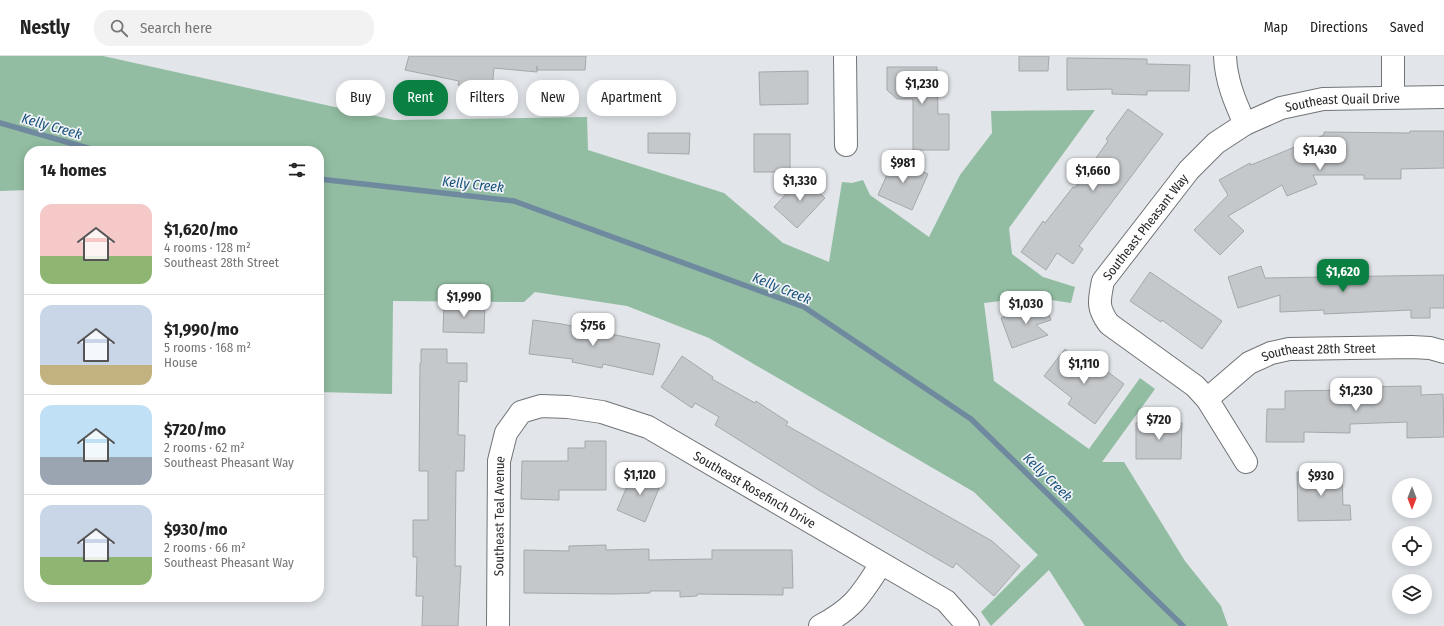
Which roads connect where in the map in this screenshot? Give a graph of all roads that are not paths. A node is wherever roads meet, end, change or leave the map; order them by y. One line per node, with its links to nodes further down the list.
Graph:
1 (845, 56): 7 (street)
2 (1225, 56): 6 (street)
3 (1393, 56): 4 (street)
4 (1393, 97): 5 (street, Southeast Quail Drive); 6 (street, Southeast Quail Drive)
5 (1444, 97)
6 (1245, 124): 9 (street, Southeast Pheasant Way)
7 (846, 145)
8 (1444, 352): 9 (street, Southeast 28th Street)
9 (1207, 399): 11 (street, Southeast Pheasant Way)
10 (521, 412): 12 (street, Southeast Rosefinch Drive); 13 (street, Southeast Teal Avenue)
11 (1246, 462)
12 (881, 564): 14 (street); 15 (street, Southeast Rosefinch Drive)
13 (498, 626)
14 (820, 626)
15 (968, 626)

